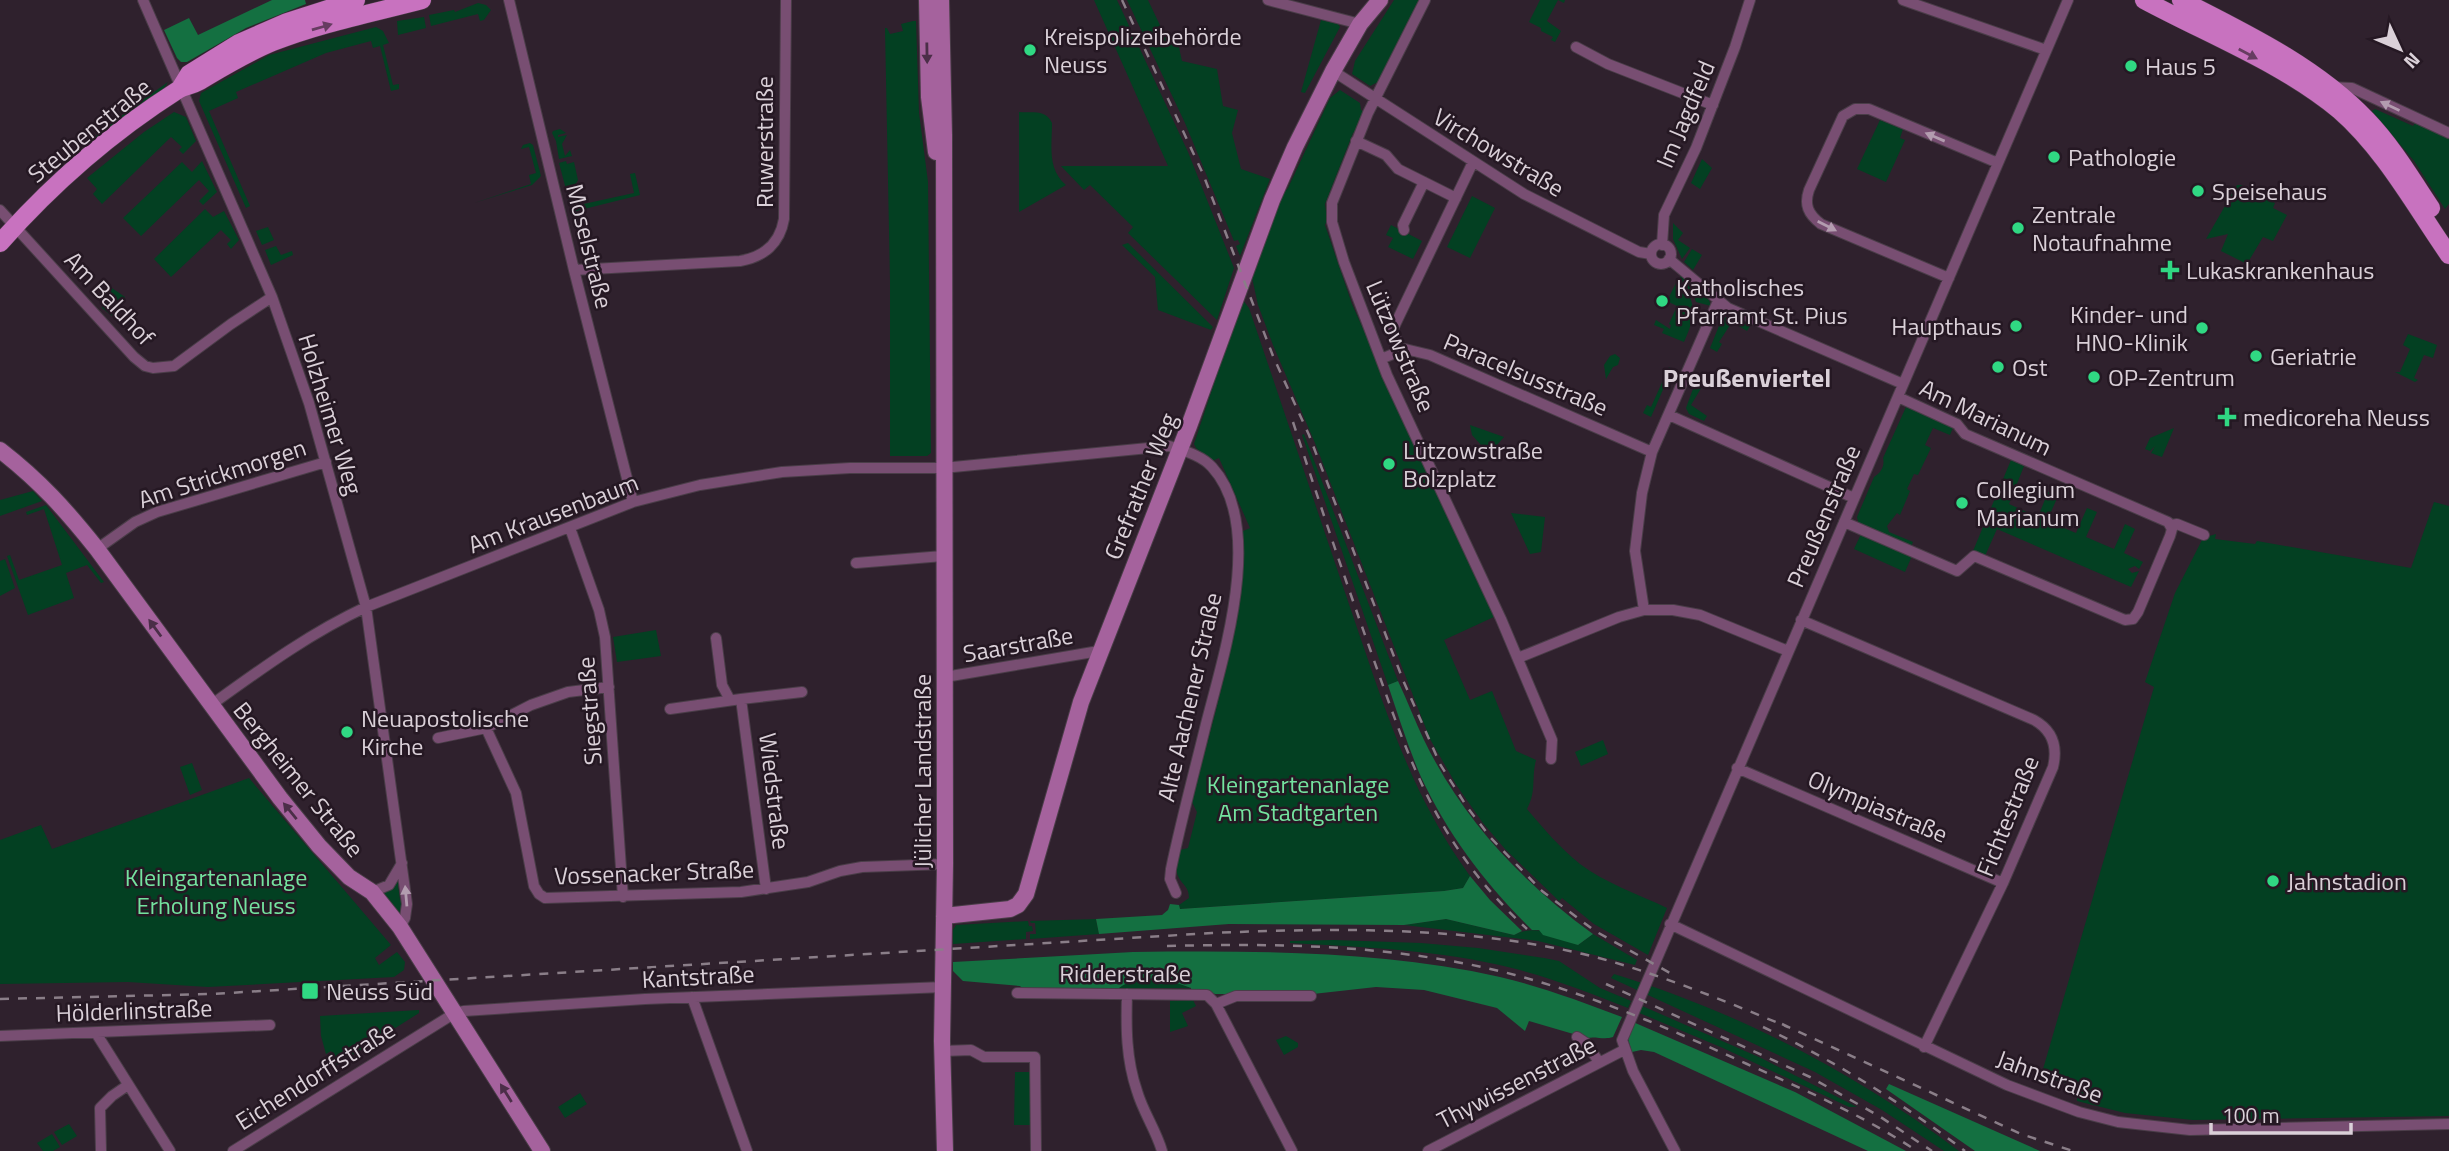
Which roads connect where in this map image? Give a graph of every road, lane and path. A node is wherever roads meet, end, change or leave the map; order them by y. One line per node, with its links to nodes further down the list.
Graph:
1 (143, 0): 21 (street, Holzheimer Weg)
2 (356, 0): 21 (main road)
3 (422, 0): 21 (main road, one-way to 3)
4 (509, 0): 41 (street, Moselstraße)
5 (786, 0): 41 (street, Ruwerstraße)
6 (927, 0): 30 (main road, Jülicher Landstraße, one-way to 30)
7 (941, 0): 30 (main road, Jülicher Landstraße)
8 (1268, 0): 17 (street)
9 (1370, 0): 17 (main road, Grefrather Weg)
10 (1380, 0): 17 (main road, Grefrather Weg)
11 (1424, 0): 23 (street)
12 (1750, 0): 24 (street, Im Jagdfeld)
13 (1903, 0): 19 (street)
14 (2068, 0): 19 (street, Preußenstraße)
15 (2144, 0): 39 (main road, one-way to 39)
16 (2182, 0): 22 (main road)
17 (1360, 24): 20 (main road, Grefrather Weg)
18 (1576, 47): 24 (street)
19 (2046, 50): 28 (street, Preußenstraße)
20 (1333, 71): 23 (street, Virchowstraße); 51 (main road, Grefrather Weg)
21 (181, 87): 33 (main road, Steubenstraße); 43 (street, Holzheimer Weg)
22 (2328, 87): 25 (street, one-way to 22); 35 (main road)
23 (1374, 99): 26 (street, Lützowstraße); 27 (street, Virchowstraße)
24 (1713, 106): 37 (street, Im Jagdfeld)
25 (2449, 134)
26 (1356, 141): 29 (street); 46 (street, Lützowstraße)
27 (1473, 162): 31 (street); 38 (street, Virchowstraße)
28 (1997, 163): 42 (street, Preußenstraße); 42 (street, one-way to 42)
29 (1423, 182): 31 (street); 34 (street)
30 (943, 192): 54 (main road, Jülicher Landstraße)
31 (1456, 198): 45 (street)
32 (0, 210): 33 (street, Am Baldhof)
33 (15, 226): 36 (main road, Steubenstraße); 43 (street, Am Baldhof)
34 (1404, 230)
35 (2449, 233)
36 (0, 243)
37 (1661, 245): 38 (street); 40 (street)
38 (1651, 254): 40 (street)
39 (2449, 255)
40 (1669, 260): 44 (street)
41 (574, 270): 56 (street, Moselstraße)
42 (1949, 278): 47 (street, Preußenstraße)
43 (272, 298): 53 (street, Holzheimer Weg)
44 (1718, 301): 47 (street); 49 (street)
45 (1399, 350): 46 (street); 52 (street, Paracelsusstraße)
46 (1381, 359): 70 (street, Lützowstraße)
47 (1903, 384): 48 (street, Preußenstraße)
48 (1898, 397): 55 (street, Preußenstraße); 58 (street, Am Marianum)
49 (1670, 415): 52 (street); 55 (street)
50 (0, 450): 61 (main road, Bergheimer Straße)
51 (1179, 450): 54 (street, Am Krausenbaum); 68 (main road, Grefrather Weg); 86 (street, Alte Aachener Straße)
52 (1652, 452): 65 (street)
53 (326, 462): 61 (street, Am Strickmorgen); 64 (street, Holzheimer Weg)
54 (943, 468): 56 (street, Am Krausenbaum); 62 (main road, Jülicher Landstraße)
55 (1854, 498): 57 (street, Preußenstraße)
56 (633, 502): 59 (street, Am Krausenbaum)
57 (1844, 522): 58 (street); 66 (street, Preußenstraße)
58 (2171, 526): 60 (street, Am Marianum)
59 (570, 528): 64 (street, Am Krausenbaum); 72 (street, Siegstraße)
60 (2204, 535)
61 (97, 549): 75 (main road, Bergheimer Straße, one-way to 61)
62 (943, 556): 63 (street); 71 (main road, Jülicher Landstraße)
63 (856, 563)
64 (366, 607): 75 (street, Am Krausenbaum); 81 (street, Holzheimer Weg)
65 (1644, 610): 69 (street); 70 (street)
66 (1801, 620): 69 (street, Preußenstraße); 83 (street, Fichtestraße)
67 (716, 638): 74 (street, Wiedstraße)
68 (1099, 651): 71 (street, Saarstraße); 88 (main road, Grefrather Weg)
69 (1788, 652): 80 (street, Preußenstraße)
70 (1518, 658): 79 (street, Lützowstraße)
71 (945, 677): 82 (main road, Jülicher Landstraße)
72 (608, 687): 77 (street); 87 (street, Siegstraße)
73 (802, 692): 74 (street)
74 (736, 699): 76 (street); 84 (street, Wiedstraße)
75 (211, 705): 85 (main road, Bergheimer Straße, one-way to 75)
76 (670, 709)
77 (486, 728): 78 (street); 87 (street, Vossenacker Straße)
78 (438, 738)
79 (1551, 759)
80 (1737, 768): 83 (street, Olympiastraße); 89 (street, Preußenstraße)
81 (402, 863): 85 (street); 90 (street, Holzheimer Weg, one-way to 81)
82 (945, 864): 84 (street, Vossenacker Straße); 88 (main road, Jülicher Landstraße)
83 (2003, 883): 102 (street, Fichtestraße)
84 (766, 889): 87 (street, Vossenacker Straße)
85 (372, 892): 90 (main road, Bergheimer Straße)
86 (1176, 893)
87 (623, 897)
88 (944, 916): 91 (main road, Jülicher Landstraße)
89 (1670, 924): 102 (street, Jahnstraße); 103 (street, Preußenstraße)
90 (400, 927): 97 (main road, Bergheimer Straße)
91 (944, 986): 95 (street, Kantstraße); 104 (main road, Jülicher Landstraße)
92 (1017, 993): 93 (street, Ridderstraße)
93 (1127, 994): 96 (street, Ridderstraße); 115 (street)
94 (1311, 996): 96 (street, Ridderstraße)
95 (692, 997): 97 (street, Kantstraße); 112 (street)
96 (1216, 1004): 116 (street)
97 (455, 1013): 110 (street, Eichendorffstraße); 111 (main road, Bergheimer Straße, one-way to 97)
98 (270, 1025): 99 (street, Hölderlinstraße)
99 (96, 1033): 100 (street, Hölderlinstraße); 106 (street)
100 (0, 1036)
101 (1577, 1037): 105 (street)
102 (1924, 1047): 107 (street, Jahnstraße)
103 (1624, 1050): 105 (street, Thywissenstraße); 118 (street)
104 (943, 1051): 113 (main road, Jülicher Landstraße); 114 (street)
105 (1599, 1062): 117 (street, Thywissenstraße)
106 (128, 1085): 108 (street); 109 (street)
107 (2449, 1124)
108 (101, 1151)
109 (170, 1151)
110 (233, 1151)
111 (542, 1151)
112 (747, 1151)
113 (945, 1151)
114 (1036, 1151)
115 (1162, 1151)
116 (1292, 1151)
117 (1428, 1151)
118 (1675, 1151)

